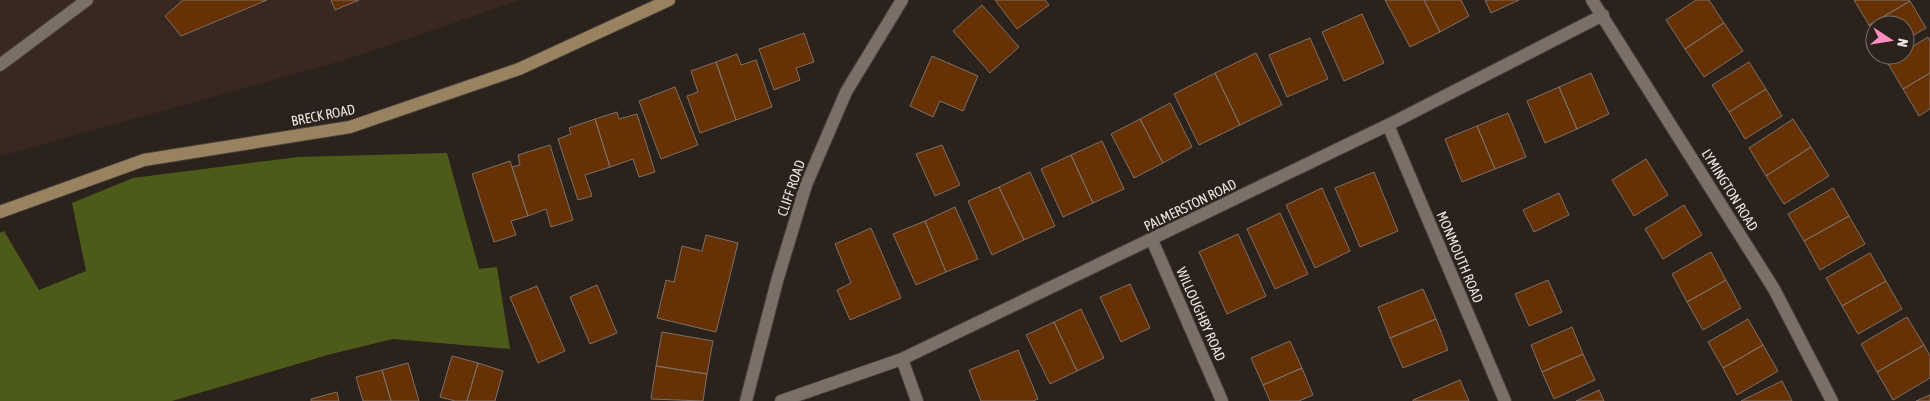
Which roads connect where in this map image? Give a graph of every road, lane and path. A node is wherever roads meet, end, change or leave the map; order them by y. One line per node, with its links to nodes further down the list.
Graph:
1 (87, 0): 6 (street)
2 (669, 0): 8 (main road, BRECK ROAD)
3 (902, 0): 11 (street, CLIFF ROAD)
4 (1592, 0): 5 (street, LYMINGTON ROAD)
5 (1603, 15): 7 (street, PALMERSTON ROAD); 16 (street, LYMINGTON ROAD)
6 (0, 65)
7 (1388, 125): 9 (street, PALMERSTON ROAD); 15 (street, MONMOUTH ROAD)
8 (0, 212)
9 (1152, 240): 10 (street, PALMERSTON ROAD); 14 (street, WILLOUGHBY ROAD)
10 (902, 359): 12 (street, PALMERSTON ROAD); 13 (street)
11 (746, 401)
12 (781, 401)
13 (917, 401)
14 (1222, 401)
15 (1505, 401)
16 (1832, 401)

